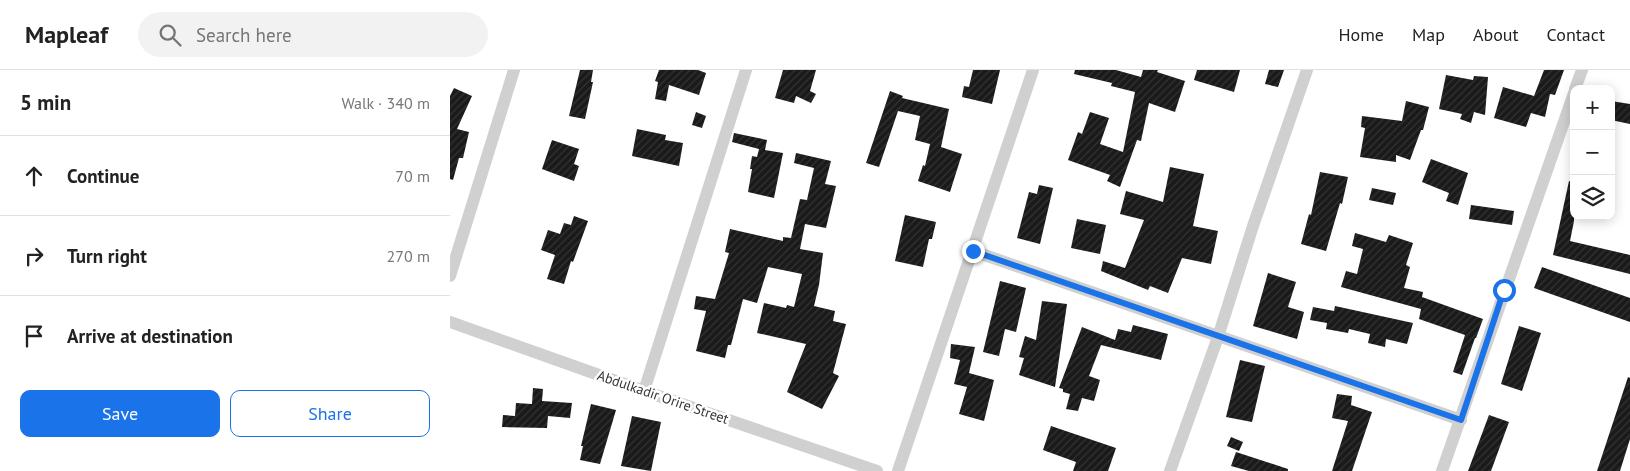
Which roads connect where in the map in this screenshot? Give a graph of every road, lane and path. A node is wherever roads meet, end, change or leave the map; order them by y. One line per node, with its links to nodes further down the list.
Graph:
1 (512, 70): 9 (street)
2 (746, 70): 12 (street)
3 (1033, 70): 8 (street)
4 (1307, 70): 11 (street)
5 (1582, 70): 6 (street)
6 (1576, 85)
7 (1570, 104): 13 (street)
8 (973, 251): 11 (street); 15 (street)
9 (450, 276)
10 (450, 322): 12 (street, Abdulkadir Orire Street)
11 (1218, 337): 13 (street); 16 (street)
12 (644, 391): 14 (street, Abdulkadir Orire Street)
13 (1461, 420): 17 (street)
14 (877, 471)
15 (898, 471)
16 (1170, 471)
17 (1442, 471)

